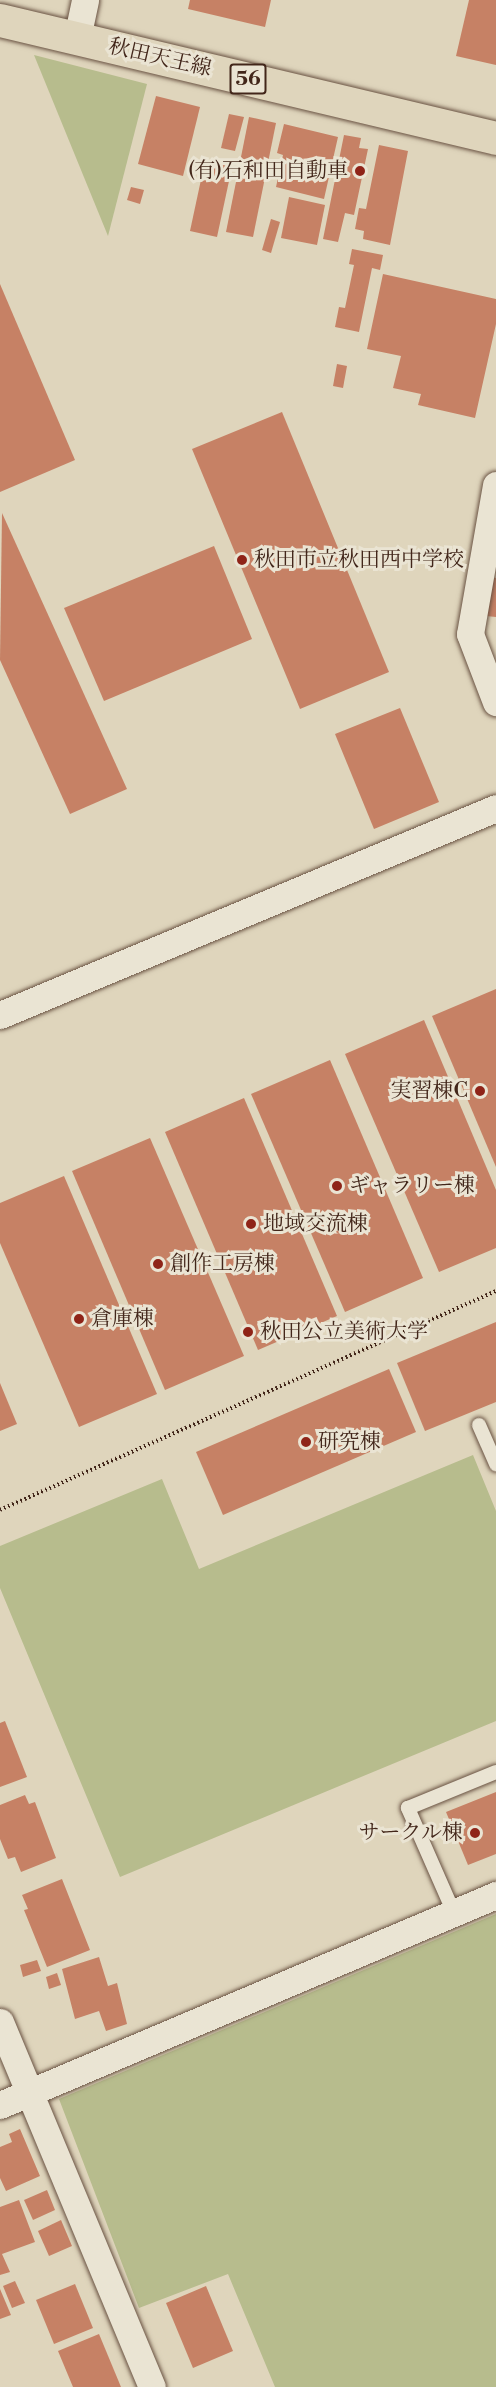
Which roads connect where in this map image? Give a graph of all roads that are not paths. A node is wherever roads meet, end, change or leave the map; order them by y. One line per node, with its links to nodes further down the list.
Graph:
1 (85, 0): 3 (street)
2 (0, 20): 3 (main road, 秋田天王線 / 56)
3 (77, 38): 4 (main road, 秋田天王線 / 56)
4 (496, 138)
5 (496, 485): 6 (street)
6 (496, 702)
7 (496, 808): 8 (street)
8 (0, 1015)
9 (479, 1425): 10 (lane)
10 (496, 1464)
11 (496, 1772): 13 (lane)
12 (496, 1895): 13 (street)
13 (454, 1913): 15 (street)
14 (0, 2022): 15 (street)
15 (29, 2092): 16 (street); 17 (street)
16 (0, 2104)
17 (152, 2387)

